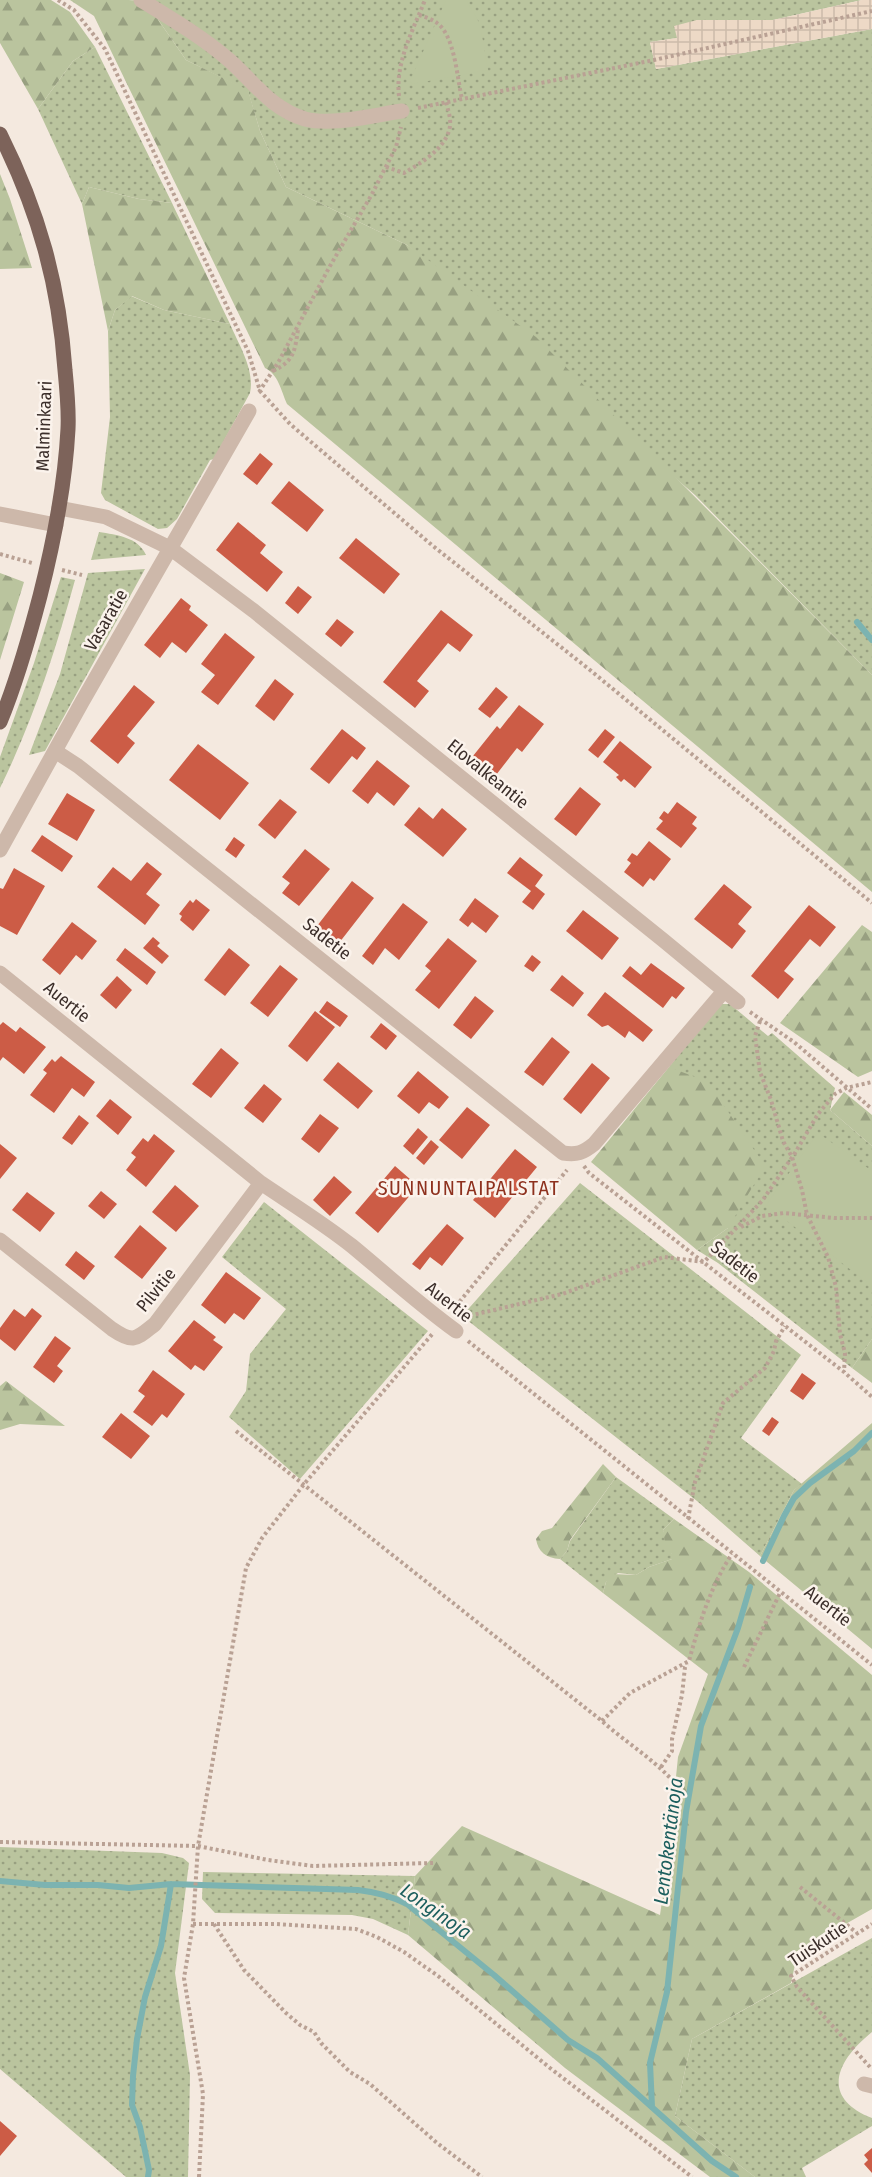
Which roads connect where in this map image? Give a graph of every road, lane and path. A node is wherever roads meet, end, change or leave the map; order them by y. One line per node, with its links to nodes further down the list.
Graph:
1 (58, 0): 13 (path)
2 (141, 0): 7 (street)
3 (872, 11): 5 (path)
4 (419, 15): 5 (path)
5 (462, 99): 6 (path)
6 (446, 102): 7 (path); 9 (path)
7 (402, 111)
8 (0, 134): 15 (main road, Malminkaari)
9 (386, 166)
10 (372, 194): 11 (path)
11 (299, 325): 12 (path); 12 (path)
12 (272, 371): 13 (path)
13 (260, 391): 24 (path)
14 (249, 411): 18 (street, Vasaratie)
15 (59, 508): 17 (main road, Malminkaari); 18 (street, Elovalkeantie)
16 (0, 514): 17 (street)
17 (56, 525): 21 (main road, Malminkaari)
18 (170, 548): 22 (street, Vasaratie); 26 (street, Elovalkeantie)
19 (0, 554): 20 (path)
20 (33, 563)
21 (0, 722)
22 (55, 751): 23 (street, Vasaratie); 32 (street, Sadetie)
23 (0, 850)
24 (872, 903)
25 (0, 973): 34 (street, Auertie)
26 (724, 991): 27 (street, Elovalkeantie); 32 (street)
27 (738, 1002): 28 (path)
28 (760, 1021): 30 (path); 33 (path)
29 (872, 1082): 30 (path)
30 (846, 1088): 31 (path); 33 (path)
31 (872, 1109)
32 (575, 1155): 39 (path, Sadetie)
33 (792, 1157): 35 (path); 37 (path)
34 (261, 1183): 38 (street, Pilvitie); 40 (street, Auertie)
35 (807, 1215): 36 (path); 37 (path); 43 (path)
36 (872, 1218)
37 (738, 1228): 39 (path)
38 (0, 1240)
39 (704, 1262): 40 (path); 41 (path, Sadetie)
40 (443, 1322): 42 (street, Auertie)
41 (785, 1326): 43 (path, Sadetie); 47 (path)
42 (456, 1331): 47 (path, Auertie)
43 (844, 1372): 44 (path, Sadetie)
44 (872, 1397)
45 (236, 1431): 46 (path)
46 (305, 1483): 53 (path); 57 (path)
47 (688, 1519): 48 (path, Auertie)
48 (732, 1554): 49 (path, Auertie); 50 (path)
49 (780, 1593): 51 (path, Auertie); 52 (path)
50 (689, 1661): 53 (path); 54 (path)
51 (872, 1665)
52 (744, 1667)
53 (602, 1721): 54 (path)
54 (661, 1767): 55 (path)
55 (672, 1780)
56 (0, 1842): 57 (path)
57 (198, 1846): 58 (path); 60 (path)
58 (433, 1863)
59 (800, 1887): 63 (path)
60 (193, 1924): 61 (path); 65 (path)
61 (214, 1924): 66 (path); 67 (path)
62 (872, 1924): 63 (path, Tuiskutie)
63 (858, 1933): 64 (path, Tuiskutie)
64 (872, 2070)
65 (199, 2177)
66 (482, 2177)
67 (692, 2177)

